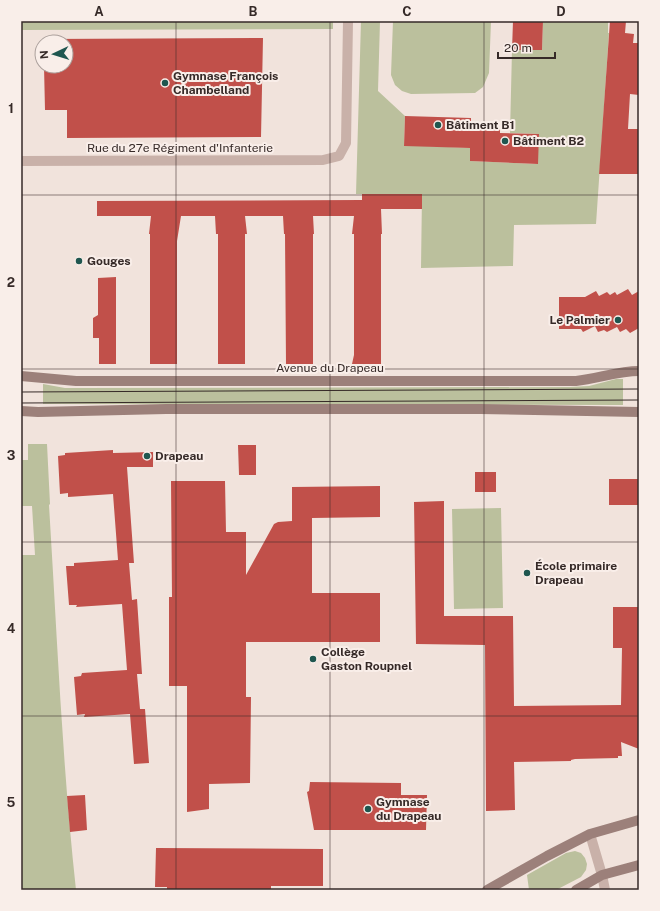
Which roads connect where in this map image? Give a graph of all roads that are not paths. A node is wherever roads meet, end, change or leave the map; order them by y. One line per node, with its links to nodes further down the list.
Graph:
1 (348, 21): 2 (street, Rue du 27e Régiment d'Infanterie)
2 (21, 161)
3 (639, 371): 4 (main road, Avenue du Drapeau)
4 (21, 376)
5 (21, 411): 6 (main road)
6 (639, 412)
7 (639, 820): 8 (main road)
8 (590, 834): 10 (street); 11 (main road)
9 (639, 865): 10 (main road)
10 (602, 875): 12 (main road); 13 (street)
11 (488, 890)
12 (576, 890)
13 (606, 890)

